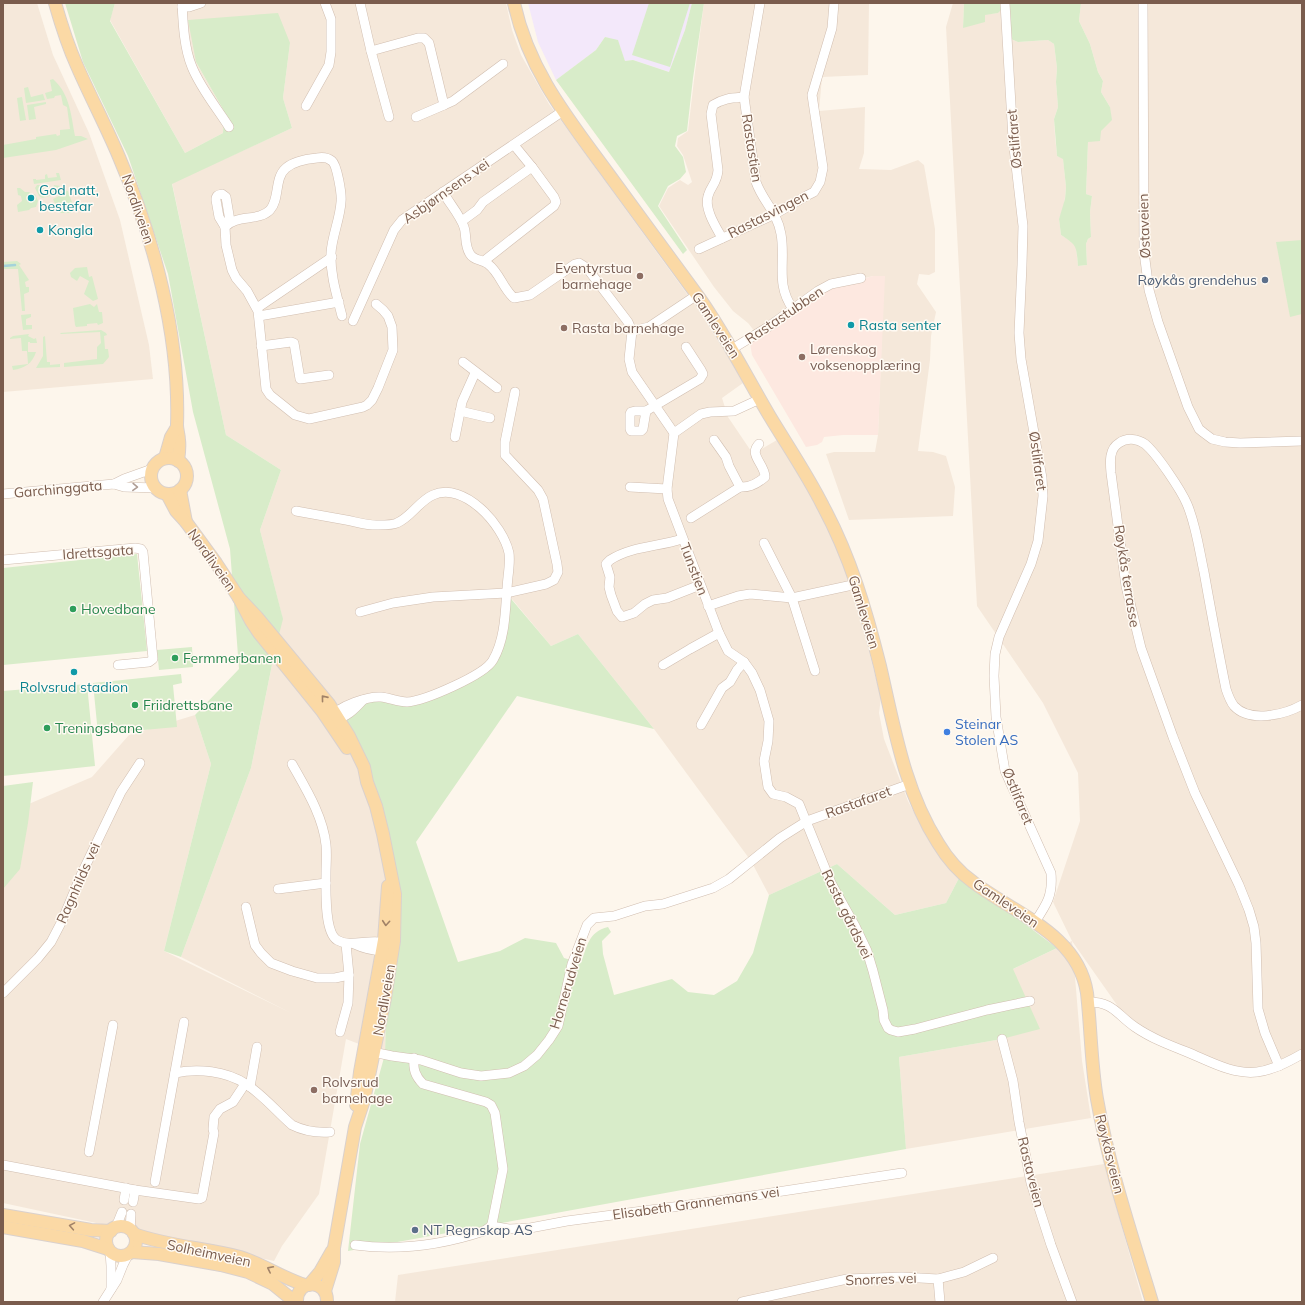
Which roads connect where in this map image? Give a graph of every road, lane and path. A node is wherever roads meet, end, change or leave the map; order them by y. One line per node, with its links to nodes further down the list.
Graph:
1 (55, 3): 51 (main road, Nordliveien)
2 (201, 3): 10 (street)
3 (325, 3): 15 (street)
4 (360, 3): 11 (street)
5 (514, 3): 16 (main road, Gamleveien)
6 (760, 3): 13 (street, Rastastien)
7 (834, 3): 23 (street, Rastasvingen)
8 (1005, 3): 95 (street, Østlifaret)
9 (1143, 3): 55 (street, Østaveien)
10 (182, 5): 19 (street)
11 (370, 51): 14 (street); 17 (street)
12 (504, 64): 14 (street)
13 (744, 98): 23 (street, Rastastien); 25 (street)
14 (444, 105): 18 (street)
15 (306, 106)
16 (563, 111): 20 (street, Asbjørnsens vei); 30 (main road, Gamleveien)
17 (389, 117)
18 (416, 117)
19 (229, 127)
20 (514, 145): 21 (street); 22 (street, Asbjørnsens vei)
21 (532, 167): 24 (street); 28 (street)
22 (443, 192): 24 (street); 36 (street, Asbjørnsens vei)
23 (775, 214): 25 (street, Rastasvingen); 33 (street, Rastastien)
24 (462, 221): 28 (street)
25 (722, 238): 26 (street, Rastasvingen)
26 (699, 248)
27 (332, 257): 31 (street); 34 (street); 34 (street)
28 (484, 261): 37 (street)
29 (861, 278): 33 (street, Rastastubben)
30 (697, 295): 37 (street); 40 (main road, Gamleveien)
31 (339, 302): 34 (street); 35 (street)
32 (376, 304): 38 (street)
33 (793, 309): 40 (street, Rastastubben)
34 (258, 312): 38 (street)
35 (342, 316)
36 (353, 322)
37 (632, 331): 47 (street)
38 (261, 346): 43 (street)
39 (686, 347): 47 (street)
40 (732, 349): 46 (main road, Gamleveien)
41 (462, 362): 42 (street)
42 (475, 373): 44 (street); 48 (street)
43 (329, 375)
44 (497, 388)
45 (515, 392): 76 (street)
46 (760, 399): 52 (street); 74 (main road, Gamleveien)
47 (656, 406): 49 (street); 52 (street)
48 (460, 411): 50 (street); 53 (street)
49 (646, 412)
50 (490, 418)
51 (177, 426): 57 (main road, Nordliveien); 58 (main road, Nordliveien)
52 (674, 433): 64 (street, Tunstien)
53 (455, 437)
54 (714, 440): 62 (street)
55 (1302, 440)
56 (759, 444): 62 (street)
57 (165, 458): 58 (main road); 59 (main road)
58 (178, 461): 65 (main road)
59 (152, 469): 60 (street, Garchinggata); 63 (main road)
60 (114, 484): 63 (street, Garchinggata, one-way to 63); 66 (street, Garchinggata)
61 (630, 487): 64 (street)
62 (740, 487): 69 (street)
63 (156, 488): 67 (main road)
64 (667, 489): 71 (street, Tunstien)
65 (180, 490): 67 (main road); 70 (main road, Nordliveien)
66 (3, 494)
67 (167, 494): 70 (main road, Nordliveien)
68 (296, 511): 76 (street)
69 (691, 518)
70 (186, 522): 86 (main road, Nordliveien)
71 (681, 535): 75 (street, Tunstien); 75 (street)
72 (764, 543): 77 (street)
73 (3, 560): 82 (street, Idrettsgata)
74 (857, 584): 77 (street); 90 (main road, Gamleveien)
75 (700, 586): 78 (street, Tunstien)
76 (506, 593): 79 (street); 86 (street)
77 (792, 598): 78 (street); 84 (street)
78 (708, 606): 80 (street, Tunstien)
79 (360, 612)
80 (719, 633): 81 (street, Tunstien); 83 (street)
81 (744, 662): 87 (street); 91 (street)
82 (118, 665)
83 (663, 665)
84 (815, 671)
85 (1302, 705): 110 (street, Røykås terrasse)
86 (335, 717): 97 (main road, Nordliveien)
87 (701, 725)
88 (140, 763): 99 (street, Ragnhilds vei)
89 (292, 764): 92 (street)
90 (910, 784): 91 (street, Rastafaret); 95 (main road, Gamleveien)
91 (807, 821): 100 (street, Rasta gårdsvei); 109 (street, Hornerudveien)
92 (326, 883): 93 (street); 96 (street)
93 (278, 889)
94 (246, 907): 98 (street)
95 (1035, 922): 101 (main road, Gamleveien)
96 (350, 944): 97 (street); 98 (street)
97 (386, 947): 107 (main road, Nordliveien)
98 (349, 975): 104 (street)
99 (3, 993)
100 (1030, 1001)
101 (1088, 1002): 110 (street); 139 (main road, Røykåsveien)
102 (184, 1022): 111 (street)
103 (113, 1025): 114 (street)
104 (340, 1032)
105 (1002, 1039): 138 (street, Rastaveien)
106 (257, 1047): 112 (street)
107 (369, 1051): 109 (street, Hornerudveien); 126 (main road, Nordliveien)
108 (1302, 1054): 110 (street)
109 (414, 1058): 121 (street)
110 (1279, 1066)
111 (175, 1073): 112 (street); 117 (street)
112 (248, 1086): 113 (street); 118 (street)
113 (330, 1132)
114 (90, 1152)
115 (3, 1165): 118 (street)
116 (902, 1173): 121 (street, Elisabeth Grannemans vei)
117 (155, 1182)
118 (130, 1189): 119 (street)
119 (129, 1201)
120 (3, 1215): 123 (main road, one-way to 120)
121 (491, 1226): 125 (street)
122 (3, 1227): 127 (main road)
123 (113, 1229): 124 (main road); 124 (street); 127 (main road)
124 (132, 1232): 128 (main road); 131 (main road, Solheimveien, one-way to 124)
125 (355, 1245)
126 (334, 1248): 131 (main road, Nordliveien); 133 (main road, Nordliveien)
127 (109, 1250): 128 (main road); 132 (street)
128 (130, 1253): 132 (street); 135 (main road, Solheimveien)
129 (993, 1258): 130 (street, Snorres vei)
130 (938, 1279): 136 (street, Snorres vei); 137 (street)
131 (307, 1285): 133 (main road, Nordliveien); 135 (main road, Nordliveien)
132 (111, 1289): 134 (street)
133 (328, 1298)
134 (104, 1302)
135 (296, 1302)
136 (742, 1302)
137 (940, 1302)
138 (1072, 1302)
139 (1152, 1302)

